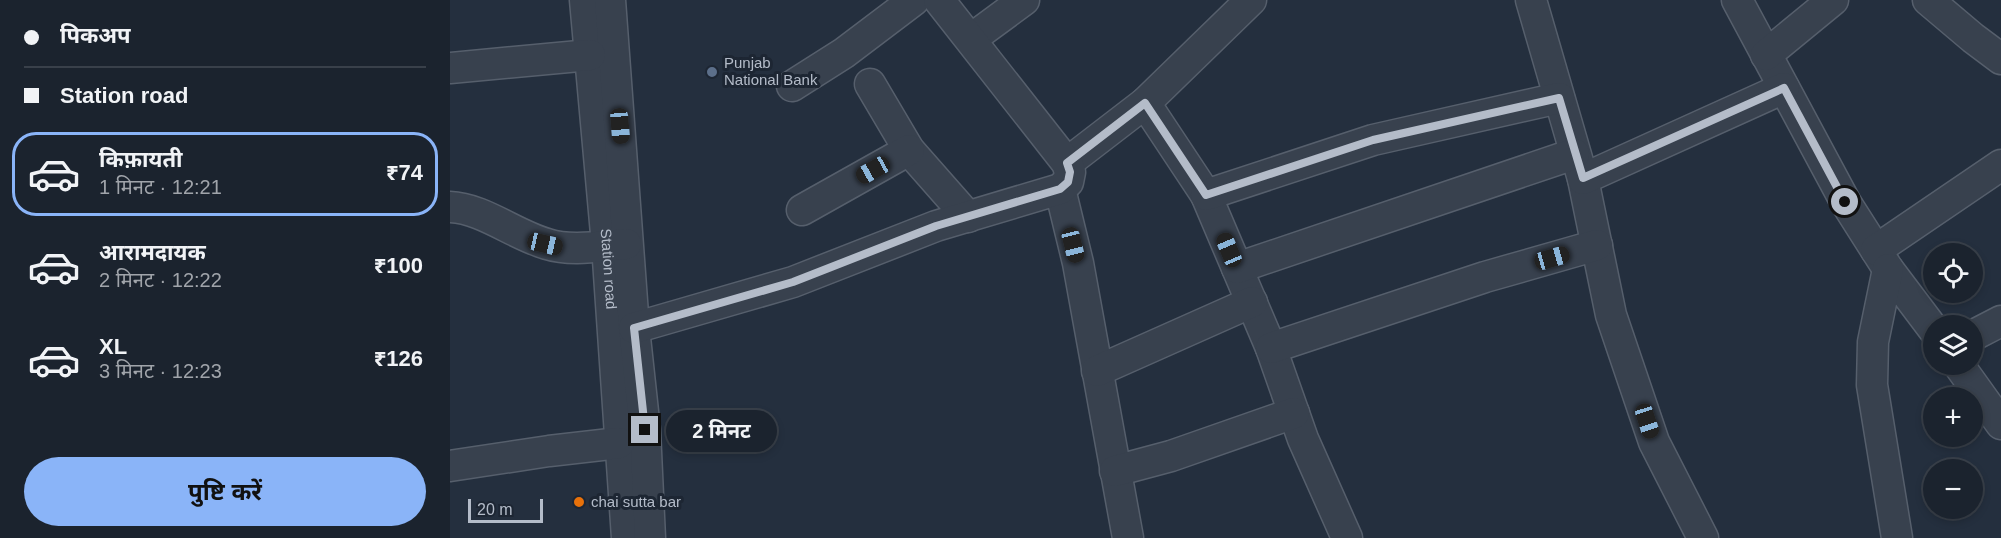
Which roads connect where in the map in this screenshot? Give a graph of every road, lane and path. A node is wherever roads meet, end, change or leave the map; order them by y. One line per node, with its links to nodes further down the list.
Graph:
1 (585, 0): 12 (street, Station road)
2 (610, 0): 29 (street, Station road)
3 (914, 0): 17 (street)
4 (939, 0): 11 (street)
5 (1024, 0): 11 (street)
6 (1531, 0): 19 (street)
7 (1737, 0): 13 (street)
8 (1833, 0): 13 (street)
9 (1928, 0): 14 (street)
10 (1244, 3): 20 (street)
11 (971, 39): 24 (street)
12 (590, 55): 15 (street); 29 (street, Station road)
13 (1766, 55): 18 (street)
14 (2001, 59)
15 (450, 68)
16 (870, 84): 21 (street)
17 (792, 86)
18 (1784, 88): 23 (street); 31 (street)
19 (1559, 98): 23 (street); 25 (street)
20 (1145, 103): 24 (street); 25 (street)
21 (909, 150): 27 (street); 28 (street)
22 (2001, 165): 31 (street)
23 (1578, 166): 30 (street); 32 (street)
24 (1063, 176): 28 (street); 39 (street)
25 (1206, 195): 32 (street)
26 (450, 207): 29 (street)
27 (802, 210)
28 (968, 217): 36 (street)
29 (618, 244): 36 (street, Station road); 43 (street, Station road)
30 (1597, 245): 38 (street); 50 (street)
31 (1882, 259): 34 (street); 51 (street)
32 (1237, 268): 33 (street)
33 (1252, 302): 38 (street); 39 (street)
34 (1923, 315)
35 (2001, 321): 37 (street)
36 (634, 328): 47 (street, Station road)
37 (1983, 330)
38 (1271, 348): 41 (street)
39 (1097, 370): 45 (street)
40 (1966, 375): 42 (street)
41 (1294, 413): 45 (street); 49 (street)
42 (2001, 424)
43 (620, 443): 44 (street); 46 (street, Station road)
44 (450, 466)
45 (1115, 471): 48 (street)
46 (627, 538)
47 (650, 538)
48 (1128, 538)
49 (1347, 538)
50 (1702, 538)
51 (1897, 538)

